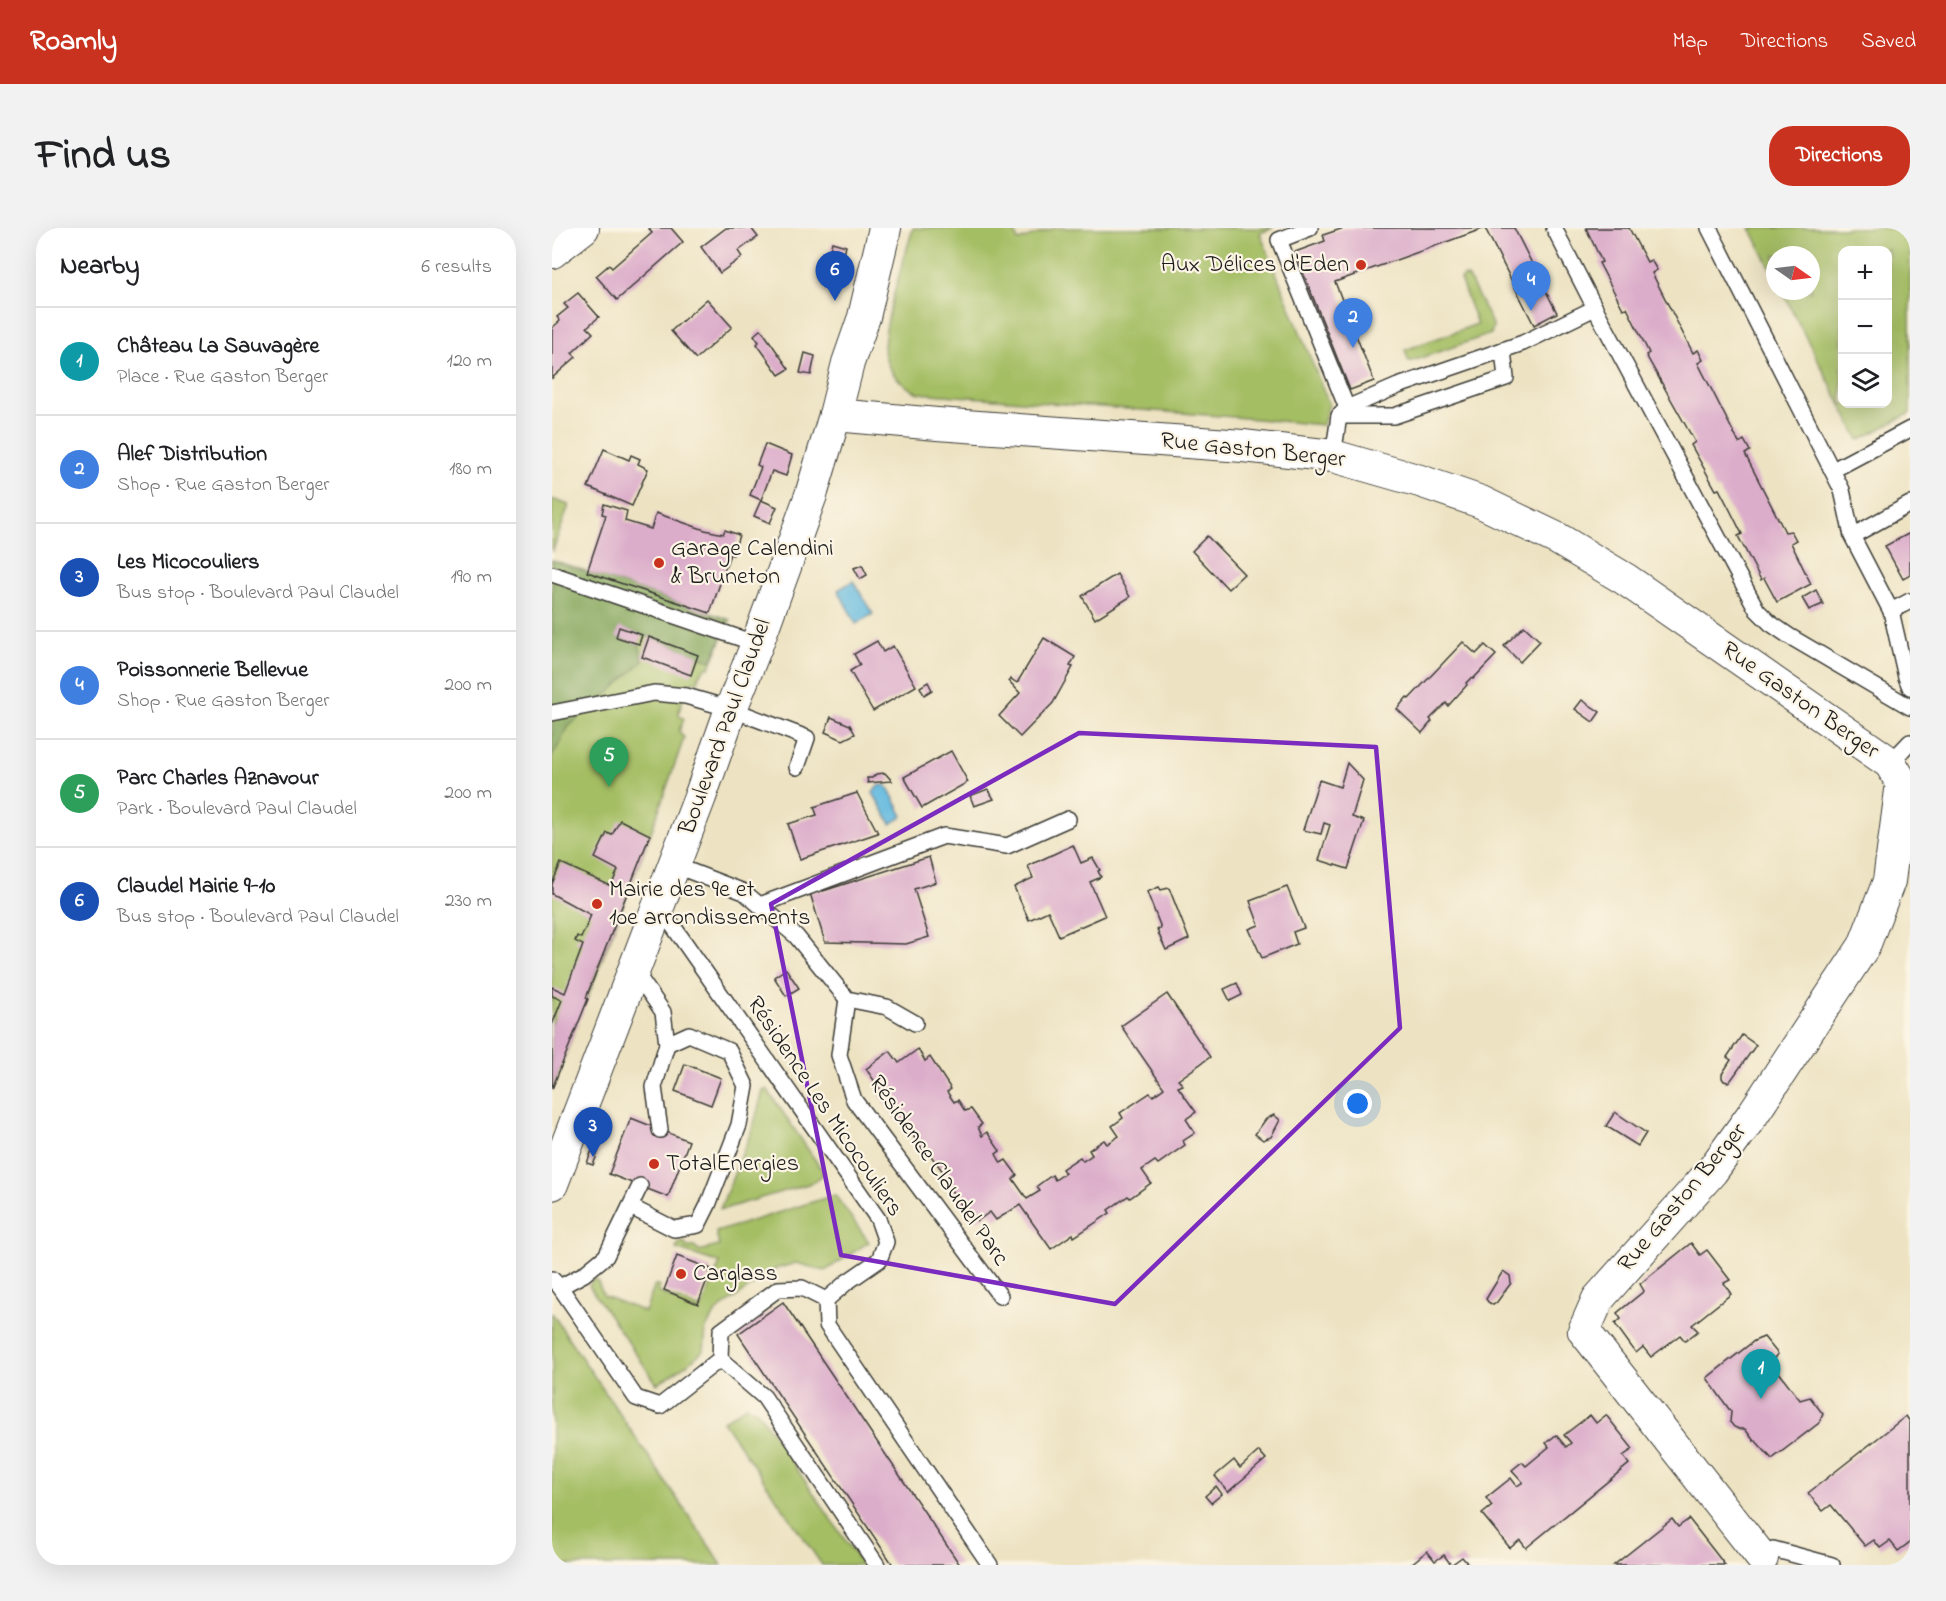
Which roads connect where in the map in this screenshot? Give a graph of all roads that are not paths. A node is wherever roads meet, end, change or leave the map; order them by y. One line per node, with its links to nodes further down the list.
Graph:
1 (583, 228): 6 (street)
2 (885, 228): 10 (street, Boulevard Paul Claudel)
3 (1310, 228): 9 (lane)
4 (1554, 228): 7 (lane)
5 (1709, 228): 13 (lane)
6 (552, 252)
7 (1595, 308): 8 (lane); 22 (lane)
8 (1503, 350): 9 (lane); 9 (lane)
9 (1343, 412): 12 (lane)
10 (835, 415): 12 (street, Rue Gaston Berger); 19 (street, Boulevard Paul Claudel)
11 (1910, 429): 13 (lane)
12 (1333, 456): 25 (street, Rue Gaston Berger)
13 (1833, 470): 15 (lane)
14 (1910, 504): 15 (lane)
15 (1852, 536): 18 (lane)
16 (552, 574): 19 (lane)
17 (1910, 601): 18 (lane)
18 (1891, 611): 20 (lane)
19 (757, 644): 23 (street, Boulevard Paul Claudel)
20 (1906, 657): 21 (lane)
21 (1910, 687)
22 (1910, 707)
23 (730, 709): 24 (lane); 26 (lane); 28 (street, Boulevard Paul Claudel)
24 (552, 713)
25 (1900, 752): 43 (street, Rue Gaston Berger)
26 (797, 767)
27 (1068, 819): 29 (lane)
28 (674, 865): 29 (lane); 30 (street, Boulevard Paul Claudel)
29 (760, 905): 32 (lane)
30 (659, 906): 31 (street, Boulevard Paul Claudel); 41 (lane, Résidence Les Micocouliers)
31 (634, 970): 34 (lane); 36 (street, Boulevard Paul Claudel)
32 (848, 999): 33 (lane); 40 (lane, Résidence Claudel Parc)
33 (915, 1023)
34 (667, 1044): 35 (lane); 38 (lane)
35 (660, 1130)
36 (552, 1184)
37 (640, 1186): 38 (lane)
38 (631, 1207): 39 (lane)
39 (556, 1283): 42 (lane)
40 (1000, 1296)
41 (826, 1300): 42 (lane); 45 (lane)
42 (720, 1359): 44 (lane)
43 (1758, 1562): 46 (lane)
44 (877, 1565)
45 (990, 1565)
46 (1832, 1565)

